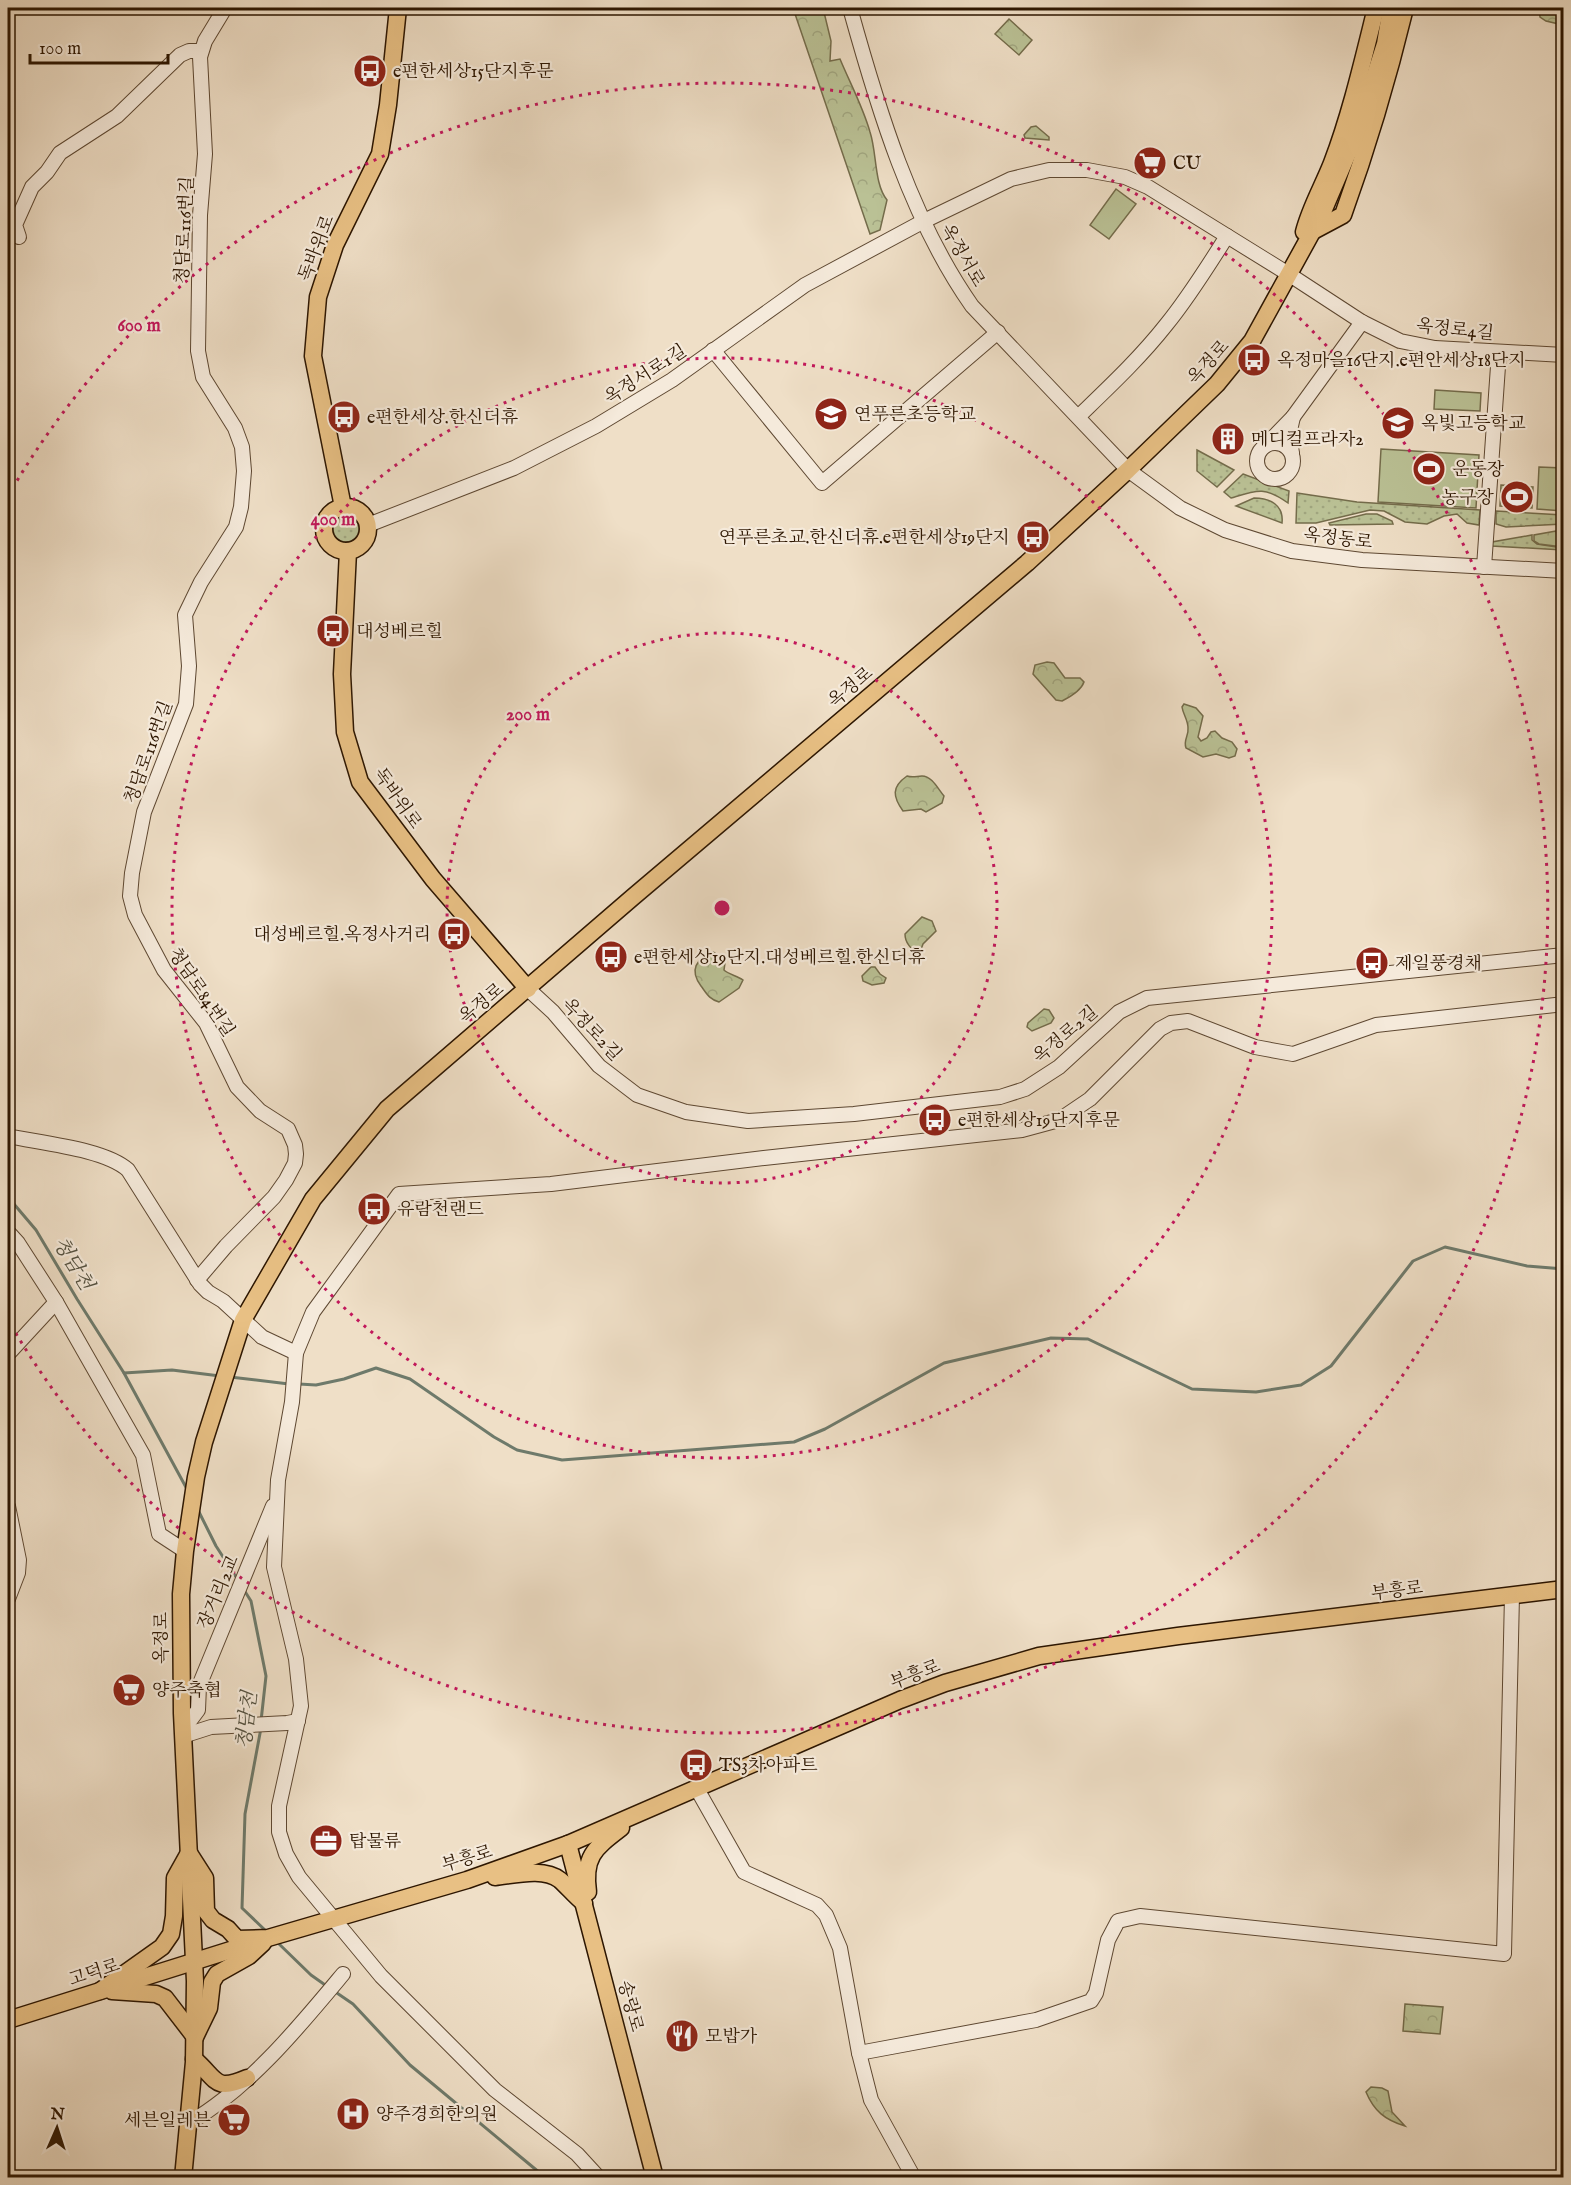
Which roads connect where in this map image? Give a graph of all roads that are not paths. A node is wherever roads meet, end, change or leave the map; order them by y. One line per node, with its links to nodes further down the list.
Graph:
1 (225, 8): 7 (street)
2 (398, 8): 24 (main road, 독바위로)
3 (850, 8): 8 (street, 옥정서로)
4 (1376, 8): 12 (main road)
5 (1391, 8): 9 (main road, 옥정로)
6 (1406, 8): 9 (main road)
7 (200, 51): 11 (street); 29 (street, 청담로116번길)
8 (924, 221): 10 (street, 옥정서로1길); 15 (street, 옥정서로); 16 (street, 옥정서로1길)
9 (1312, 231): 12 (main road, 옥정로)
10 (1227, 236): 13 (street, 옥정로4길); 19 (street)
11 (19, 237)
12 (1297, 258): 13 (main road, 옥정로)
13 (1290, 274): 14 (street, 옥정로4길); 23 (main road, 옥정로)
14 (1362, 322): 17 (street, 옥정로4길); 20 (street)
15 (998, 332): 16 (street); 19 (street, 옥정서로)
16 (714, 350): 25 (street, 옥정서로1길)
17 (1499, 352): 18 (street, 옥정로4길); 27 (street)
18 (1563, 355)
19 (1079, 416): 23 (street, 옥정서로)
20 (1293, 417): 21 (street); 22 (street)
21 (1264, 447): 22 (street); 22 (street)
22 (1293, 458)
23 (1128, 470): 27 (street, 옥정동로); 31 (main road, 옥정로)
24 (343, 507): 25 (main road); 26 (main road)
25 (368, 525): 26 (main road)
26 (348, 551): 31 (main road, 독바위로)
27 (1484, 567): 28 (street, 옥정동로)
28 (1563, 571)
29 (131, 879): 35 (street, 청담로84번길)
30 (1563, 955): 31 (street, 옥정로2길)
31 (528, 988): 37 (main road, 옥정로)
32 (1563, 1004): 39 (street)
33 (8, 1136): 35 (street)
34 (8, 1232): 36 (street)
35 (197, 1280): 37 (street)
36 (56, 1302): 38 (street); 42 (street)
37 (241, 1326): 39 (street); 42 (main road, 옥정로)
38 (8, 1354)
39 (296, 1358): 40 (street)
40 (278, 1493): 46 (street); 47 (street, 장거리2교)
41 (8, 1506): 45 (street)
42 (186, 1545): 47 (main road, 옥정로)
43 (1563, 1589): 44 (main road, 부흥로)
44 (1512, 1595): 48 (main road, 부흥로); 62 (street)
45 (8, 1599)
46 (292, 1722): 47 (street); 54 (street)
47 (183, 1733): 51 (main road, 옥정로)
48 (697, 1789): 49 (main road, 부흥로); 62 (street)
49 (639, 1814): 50 (main road, 부흥로); 56 (main road)
50 (568, 1844): 52 (main road, 부흥로); 53 (main road, 송랑로)
51 (189, 1853): 55 (main road); 57 (main road, 옥정로); 59 (main road)
52 (467, 1880): 53 (main road); 54 (main road, 부흥로)
53 (584, 1903): 56 (main road, 송랑로)
54 (334, 1918): 55 (main road, 부흥로); 67 (street)
55 (268, 1938): 57 (main road); 61 (main road)
56 (594, 1944): 68 (main road, 송랑로)
57 (193, 1960): 59 (main road, 고덕로); 61 (main road)
58 (343, 1974): 64 (street)
59 (100, 1991): 60 (main road, 고덕로); 61 (main road)
60 (8, 2020)
61 (195, 2037): 63 (main road)
62 (859, 2053): 69 (street)
63 (194, 2059): 64 (main road); 65 (main road)
64 (248, 2078): 65 (street)
65 (189, 2123): 66 (main road)
66 (183, 2178)
67 (599, 2178)
68 (655, 2178)
69 (914, 2178)

